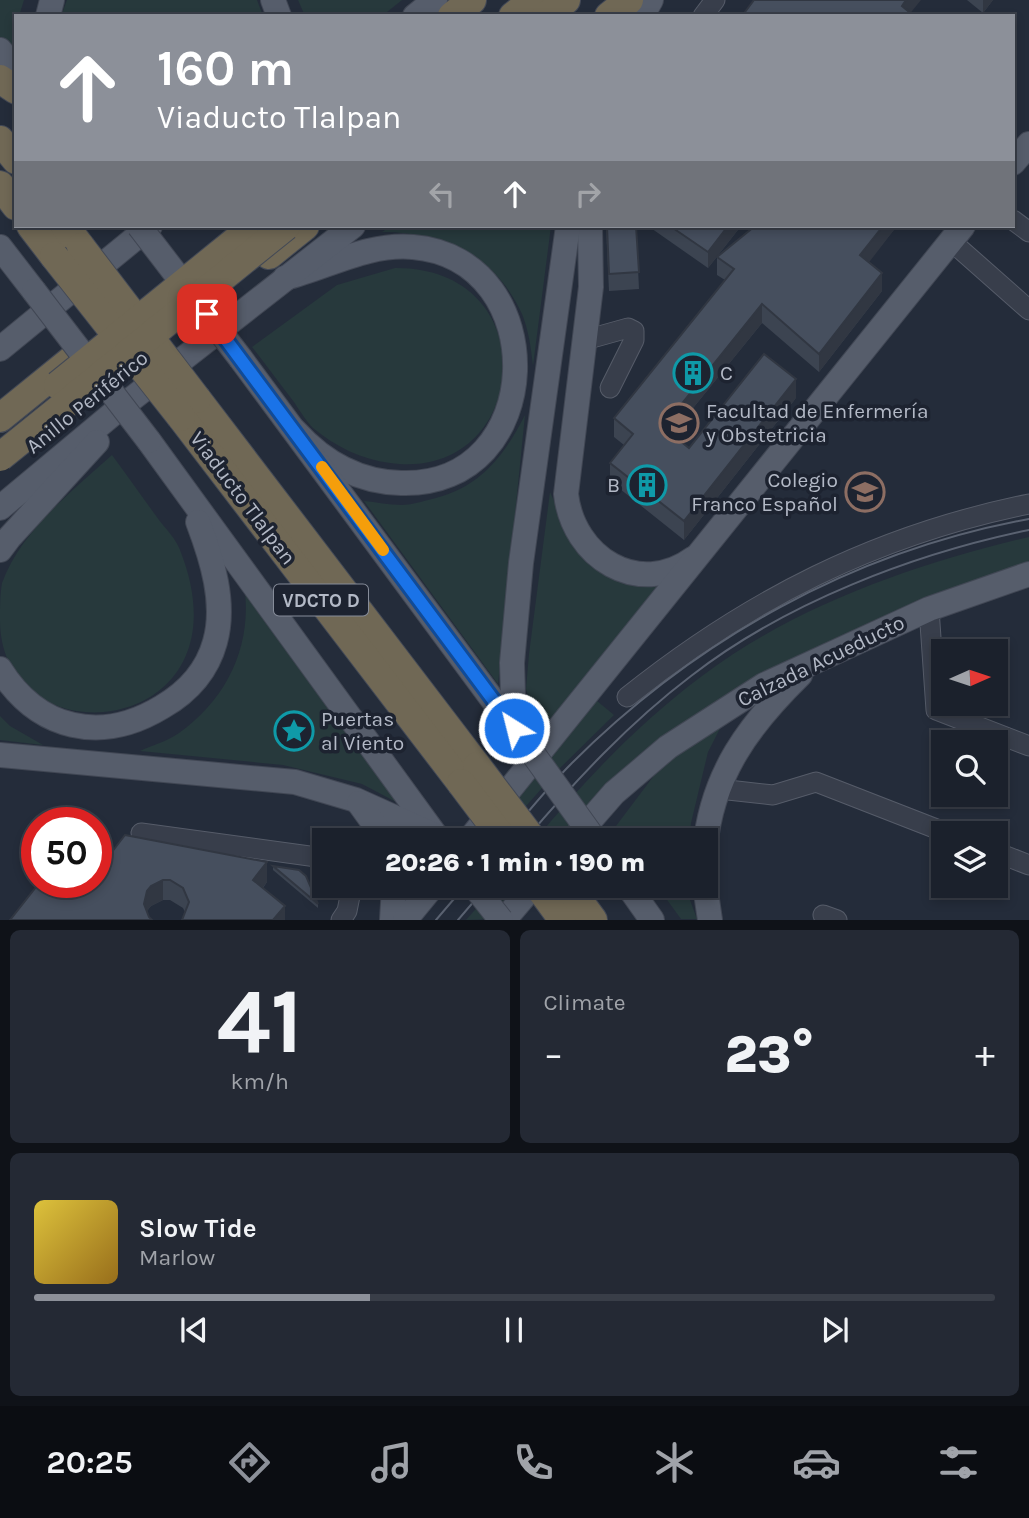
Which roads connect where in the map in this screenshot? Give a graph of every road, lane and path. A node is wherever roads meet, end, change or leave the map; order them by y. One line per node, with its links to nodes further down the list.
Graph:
1 (435, 0): 9 (main road)
2 (472, 0): 10 (highway)
3 (514, 0): 11 (highway)
4 (533, 0): 12 (highway)
5 (566, 0): 13 (highway)
6 (583, 0): 14 (highway)
7 (629, 0): 15 (highway)
8 (646, 0): 16 (main road)
9 (418, 14)
10 (454, 14)
11 (497, 14)
12 (516, 14)
13 (548, 14)
14 (566, 14)
15 (612, 14)
16 (628, 14)
17 (0, 50): 18 (main road)
18 (14, 68)
19 (0, 140): 21 (highway)
20 (1029, 144): 22 (main road)
21 (14, 160)
22 (1015, 161)
23 (0, 185): 24 (highway)
24 (14, 203)
25 (32, 228): 45 (highway, Viaducto Tlalpan / VDCTO D, bridge)
26 (141, 228): 49 (main road, bridge)
27 (148, 228): 43 (main road)
28 (234, 228): 47 (highway, Anillo Periférico)
29 (252, 228): 48 (highway, bridge)
30 (284, 228): 50 (highway, bridge)
31 (302, 228): 51 (highway, Anillo Periférico)
32 (350, 228): 39 (main road)
33 (568, 228): 62 (main road)
34 (590, 228): 42 (main road)
35 (957, 233): 41 (street); 56 (main road)
36 (73, 236): 45 (highway, Viaducto Tlalpan / VDCTO D, bridge)
37 (0, 247): 40 (main road, Viaducto Tlalpan)
38 (0, 264): 40 (main road)
39 (285, 278): 46 (main road); 49 (main road)
40 (29, 284): 52 (main road, Viaducto Tlalpan, bridge)
41 (1029, 310)
42 (585, 340): 44 (street); 56 (main road)
43 (0, 349)
44 (610, 388)
45 (189, 408): 65 (highway, Viaducto Tlalpan / VDCTO D)
46 (115, 412): 54 (main road); 55 (main road)
47 (0, 418)
48 (0, 432)
49 (295, 432): 62 (main road)
50 (0, 457)
51 (0, 472)
52 (181, 486): 60 (main road); 71 (main road, Viaducto Tlalpan)
53 (1029, 504): 61 (street)
54 (0, 508)
55 (0, 550)
56 (700, 554): 72 (main road)
57 (1029, 574): 58 (main road, Calzada Acueducto)
58 (929, 609): 59 (main road, Calzada Acueducto); 63 (street)
59 (812, 663): 66 (main road); 75 (main road, Calzada Acueducto)
60 (0, 669)
61 (627, 697)
62 (520, 736): 76 (main road, bridge)
63 (1029, 746)
64 (0, 755): 67 (main road)
65 (469, 775): 73 (highway, Viaducto Tlalpan / VDCTO D, bridge); 74 (highway, Viaducto Tlalpan / VDCTO D, bridge)
66 (719, 789): 68 (street); 77 (main road)
67 (356, 800): 69 (main road); 70 (main road)
68 (931, 827)
69 (376, 828)
70 (416, 828)
71 (430, 828)
72 (479, 828)
73 (498, 828)
74 (521, 828)
75 (583, 828)
76 (587, 828)
77 (708, 828)
78 (141, 833): 79 (street)
79 (312, 856)
80 (1008, 857): 81 (street)
81 (1029, 865)
82 (350, 898): 91 (street)
83 (393, 898): 92 (main road)
84 (423, 898): 93 (main road)
85 (484, 898): 94 (main road, bridge)
86 (530, 898): 94 (main road)
87 (551, 898): 95 (highway)
88 (562, 898): 96 (highway)
89 (637, 898): 97 (main road)
90 (707, 898): 98 (main road)
91 (341, 919)
92 (392, 919)
93 (405, 919)
94 (502, 919)
95 (563, 919)
96 (593, 919)
97 (652, 919)
98 (710, 919)

